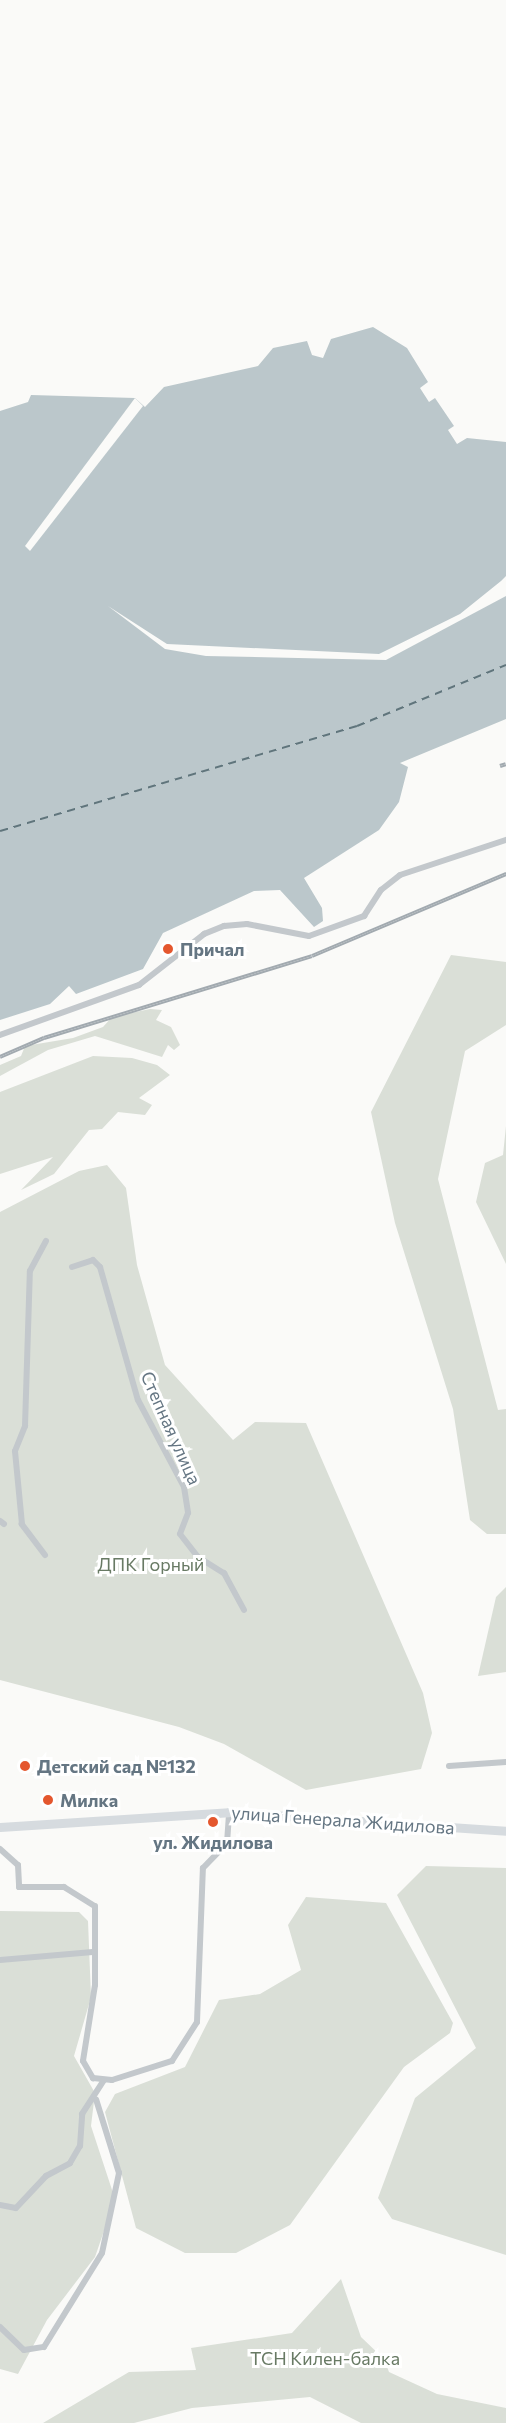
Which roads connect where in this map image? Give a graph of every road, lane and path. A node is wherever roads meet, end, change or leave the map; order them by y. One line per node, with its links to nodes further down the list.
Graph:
1 (506, 840): 2 (street)
2 (0, 1035)
3 (46, 1241): 5 (street)
4 (72, 1267): 6 (street, Степная улица)
5 (45, 1555)
6 (244, 1610)
7 (506, 1762): 8 (street)
8 (449, 1766)
9 (229, 1812): 10 (main road, улица Генерала Жидилова); 11 (main road, улица Генерала Жидилова); 15 (street)
10 (0, 1827)
11 (506, 1831)
12 (0, 1849): 13 (street)
13 (93, 1952): 14 (street); 15 (street)
14 (0, 1959)
15 (104, 2080): 16 (street)
16 (96, 2098): 17 (street); 18 (street)
17 (0, 2205)
18 (0, 2328)

